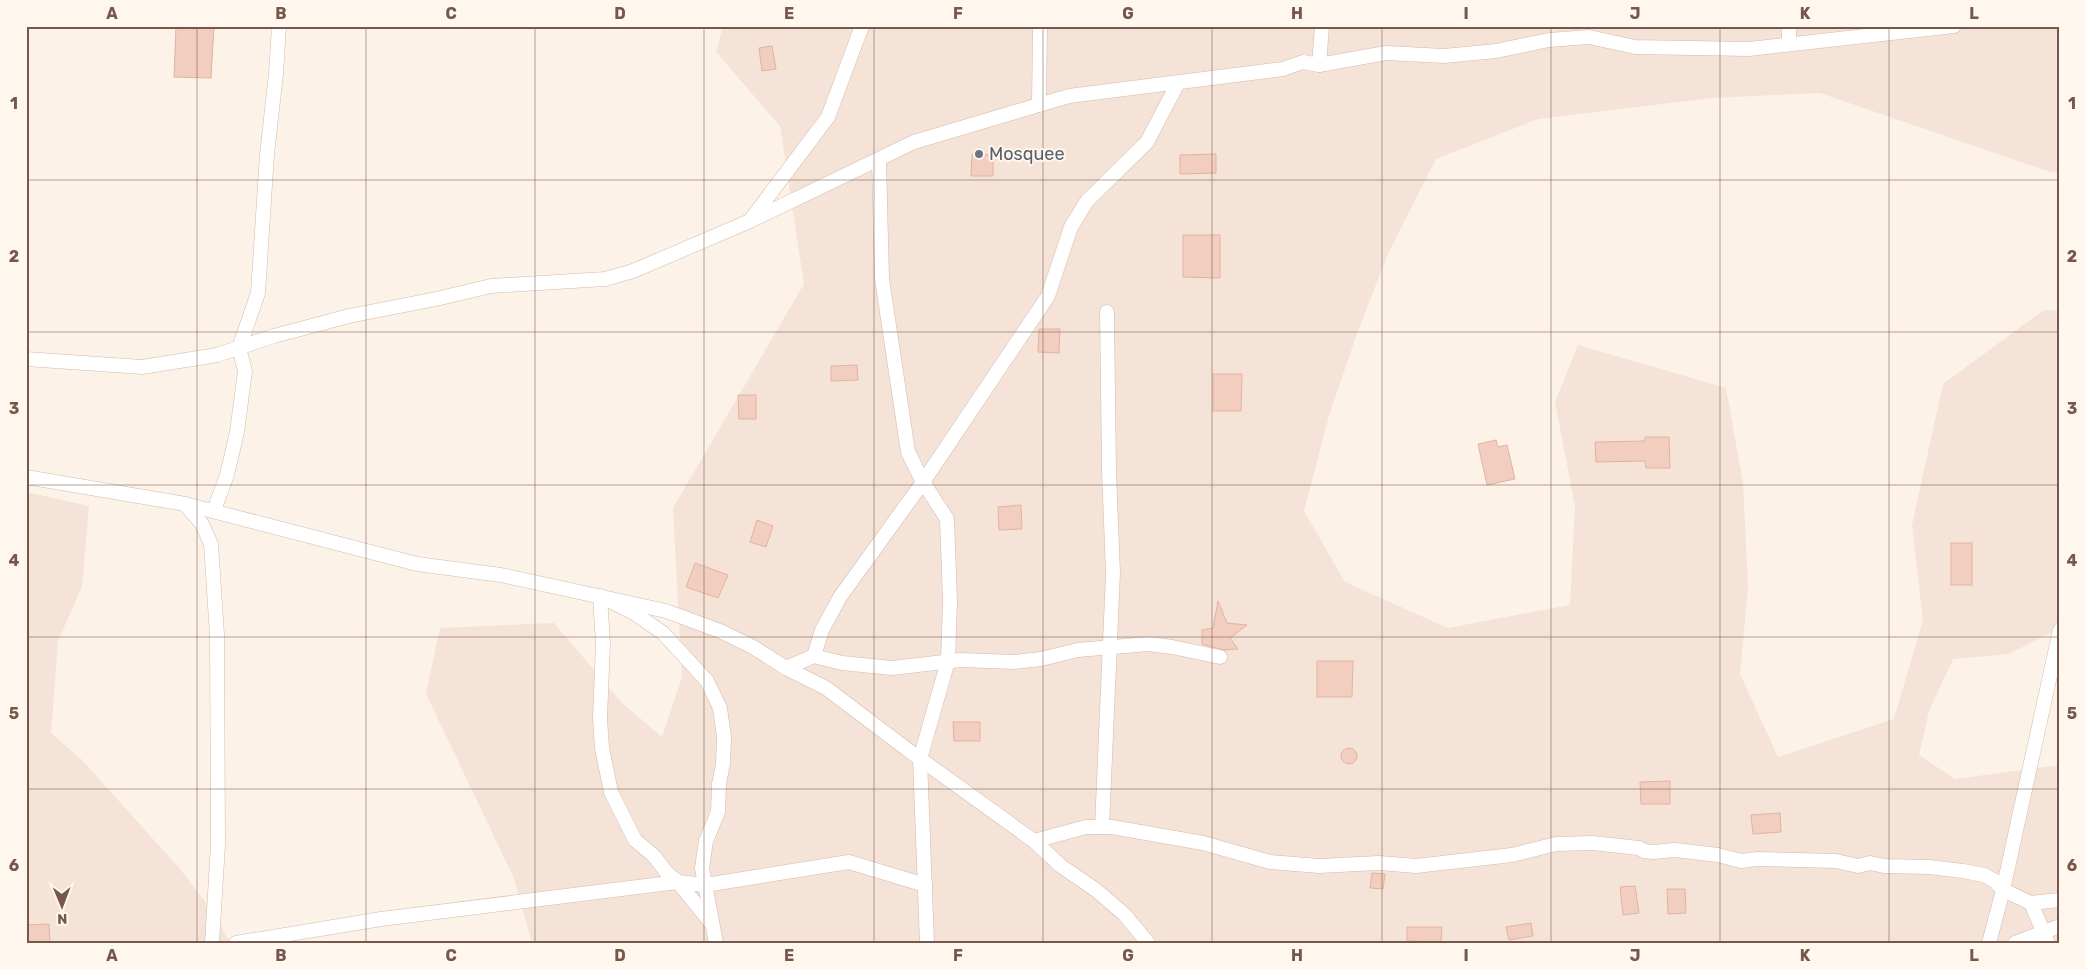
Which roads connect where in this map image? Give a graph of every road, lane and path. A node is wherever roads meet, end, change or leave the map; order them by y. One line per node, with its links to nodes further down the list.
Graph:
1 (279, 26): 14 (street)
2 (862, 26): 12 (street)
3 (1040, 26): 10 (street)
4 (1322, 26): 8 (street)
5 (1789, 26): 7 (street)
6 (1954, 26): 7 (street)
7 (1789, 44): 8 (street)
8 (1319, 65): 9 (street)
9 (1178, 83): 10 (street); 17 (street)
10 (1038, 105): 11 (street)
11 (880, 160): 12 (street); 17 (street)
12 (750, 221): 14 (street)
13 (1108, 312): 22 (street)
14 (239, 348): 15 (street); 19 (street)
15 (26, 359)
16 (26, 477): 18 (street)
17 (923, 482): 23 (street); 25 (street)
18 (185, 504): 19 (street); 40 (street)
19 (214, 510): 20 (street)
20 (600, 596): 26 (street); 31 (street); 32 (street)
21 (2060, 630): 27 (street)
22 (1110, 648): 24 (street); 25 (street); 29 (street)
23 (814, 656): 25 (street); 26 (street)
24 (1220, 657)
25 (948, 661): 28 (street)
26 (786, 668): 28 (street)
27 (2055, 674): 34 (street)
28 (920, 759): 30 (street); 33 (street)
29 (1102, 827): 30 (street); 34 (street)
30 (1034, 841): 44 (street)
31 (678, 882): 32 (street); 37 (street); 41 (street)
32 (705, 885): 33 (street); 37 (street)
33 (926, 885): 43 (street)
34 (2003, 890): 36 (street); 45 (street)
35 (2060, 900): 36 (street)
36 (2031, 903): 39 (street)
37 (712, 924): 42 (street)
38 (2060, 926): 39 (street)
39 (2045, 938): 46 (street)
40 (212, 943)
41 (236, 943)
42 (716, 943)
43 (927, 943)
44 (1148, 943)
45 (1989, 943)
46 (2016, 943)

